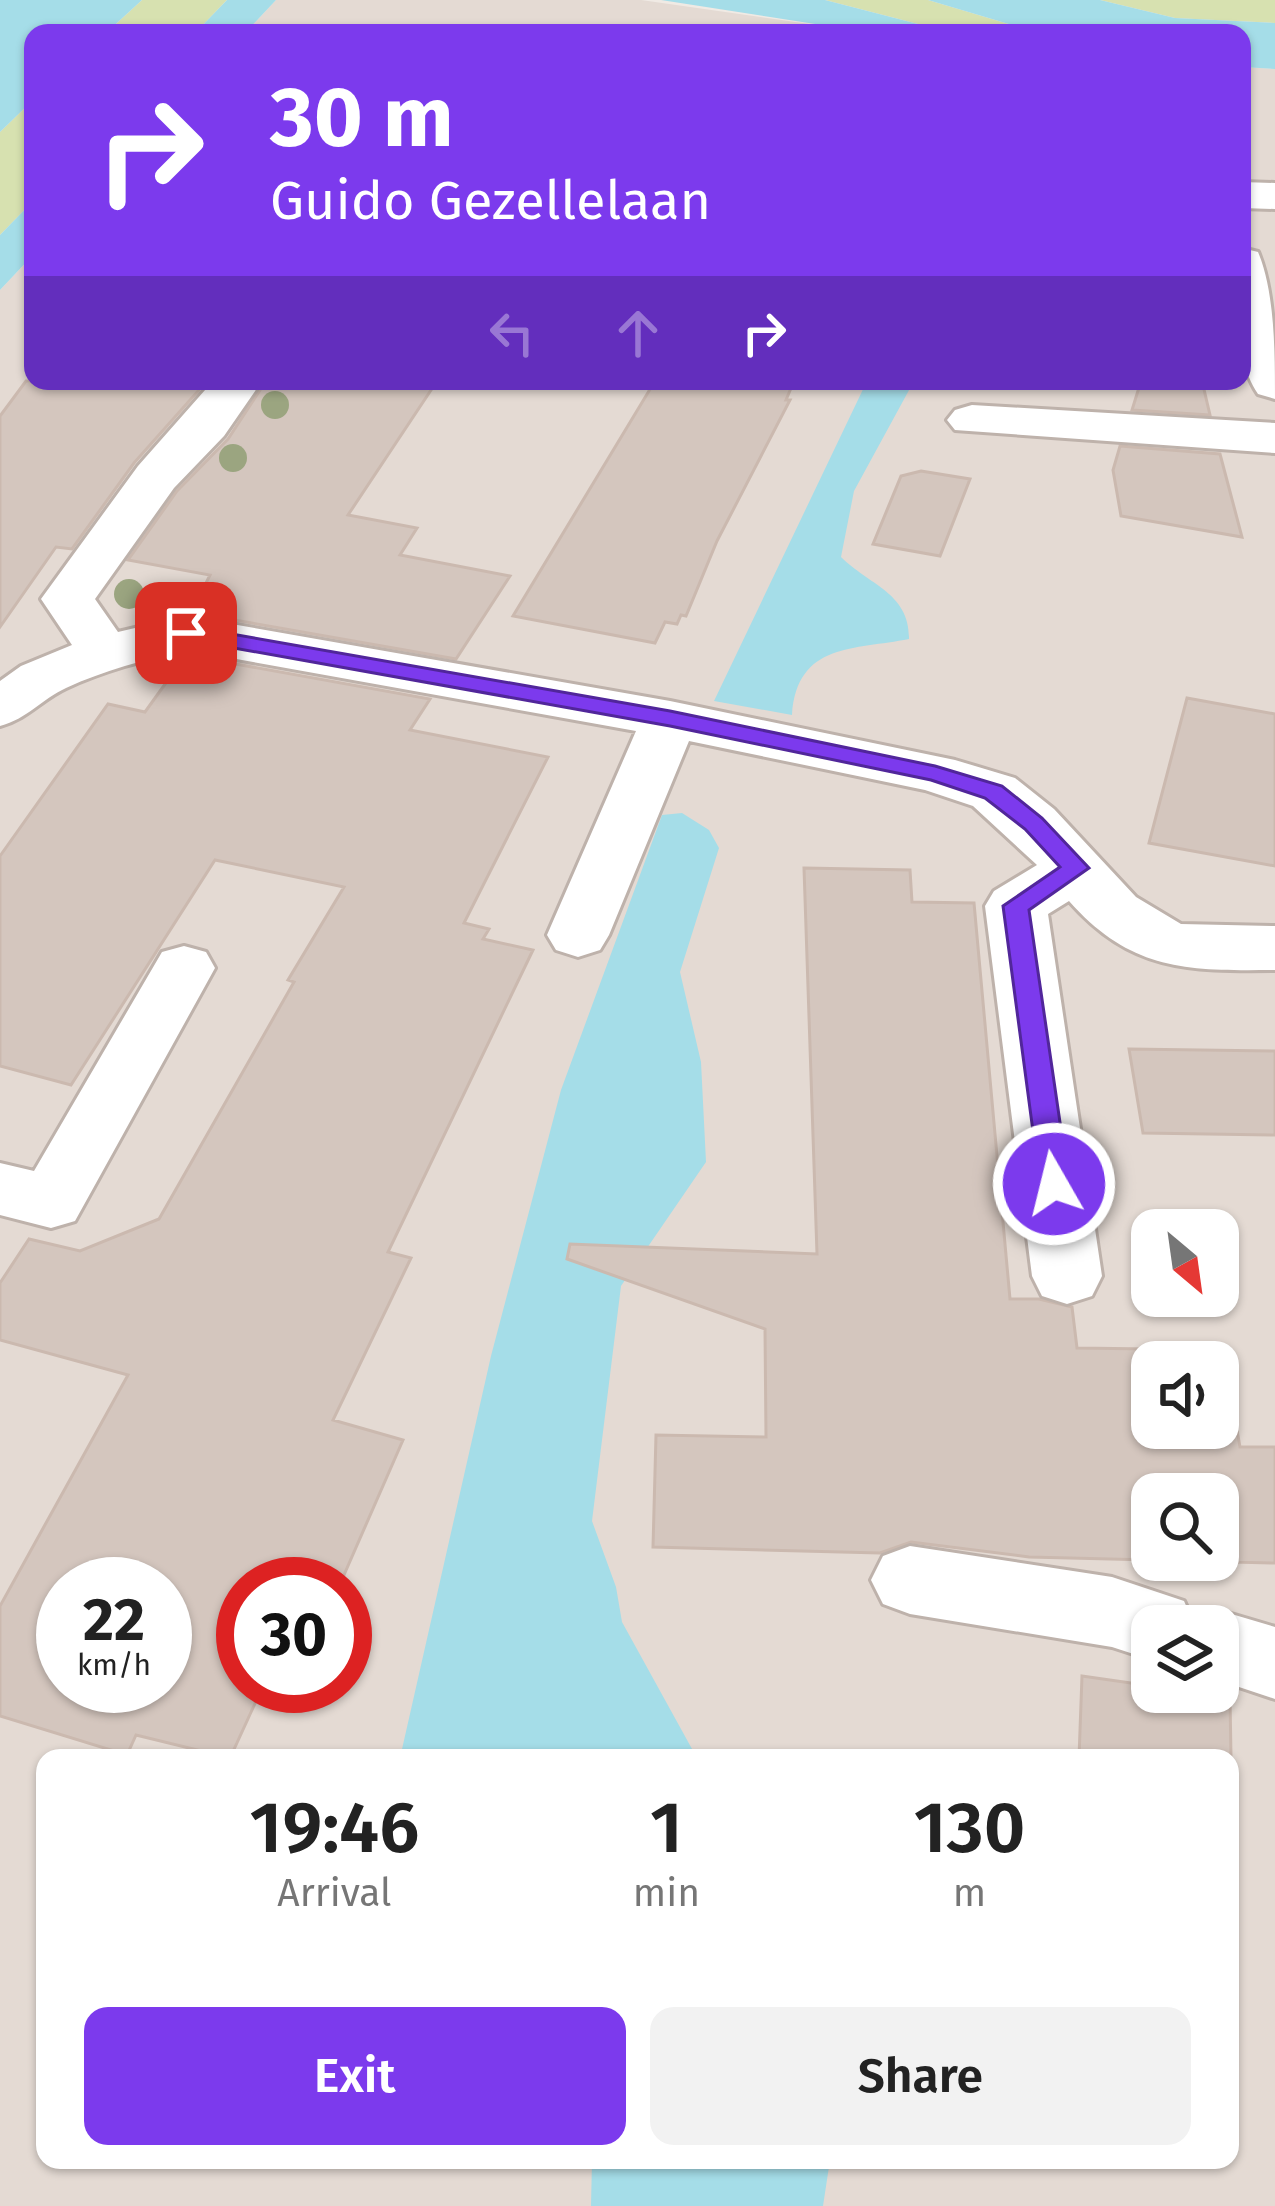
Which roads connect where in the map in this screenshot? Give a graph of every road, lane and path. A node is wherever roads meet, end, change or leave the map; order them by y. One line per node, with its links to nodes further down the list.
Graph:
1 (1251, 295): 2 (street)
2 (1275, 384)
3 (231, 390): 6 (street)
4 (972, 420): 5 (street)
5 (1275, 438)
6 (104, 652): 7 (street); 8 (street)
7 (0, 708)
8 (670, 719): 9 (street); 10 (street)
9 (1076, 868): 11 (street); 14 (street)
10 (578, 935)
11 (1275, 948)
12 (184, 968): 13 (street)
13 (0, 1189)
14 (1067, 1276)
15 (910, 1580): 16 (street)
16 (1131, 1618)
17 (1239, 1652): 18 (street)
18 (1275, 1663)

